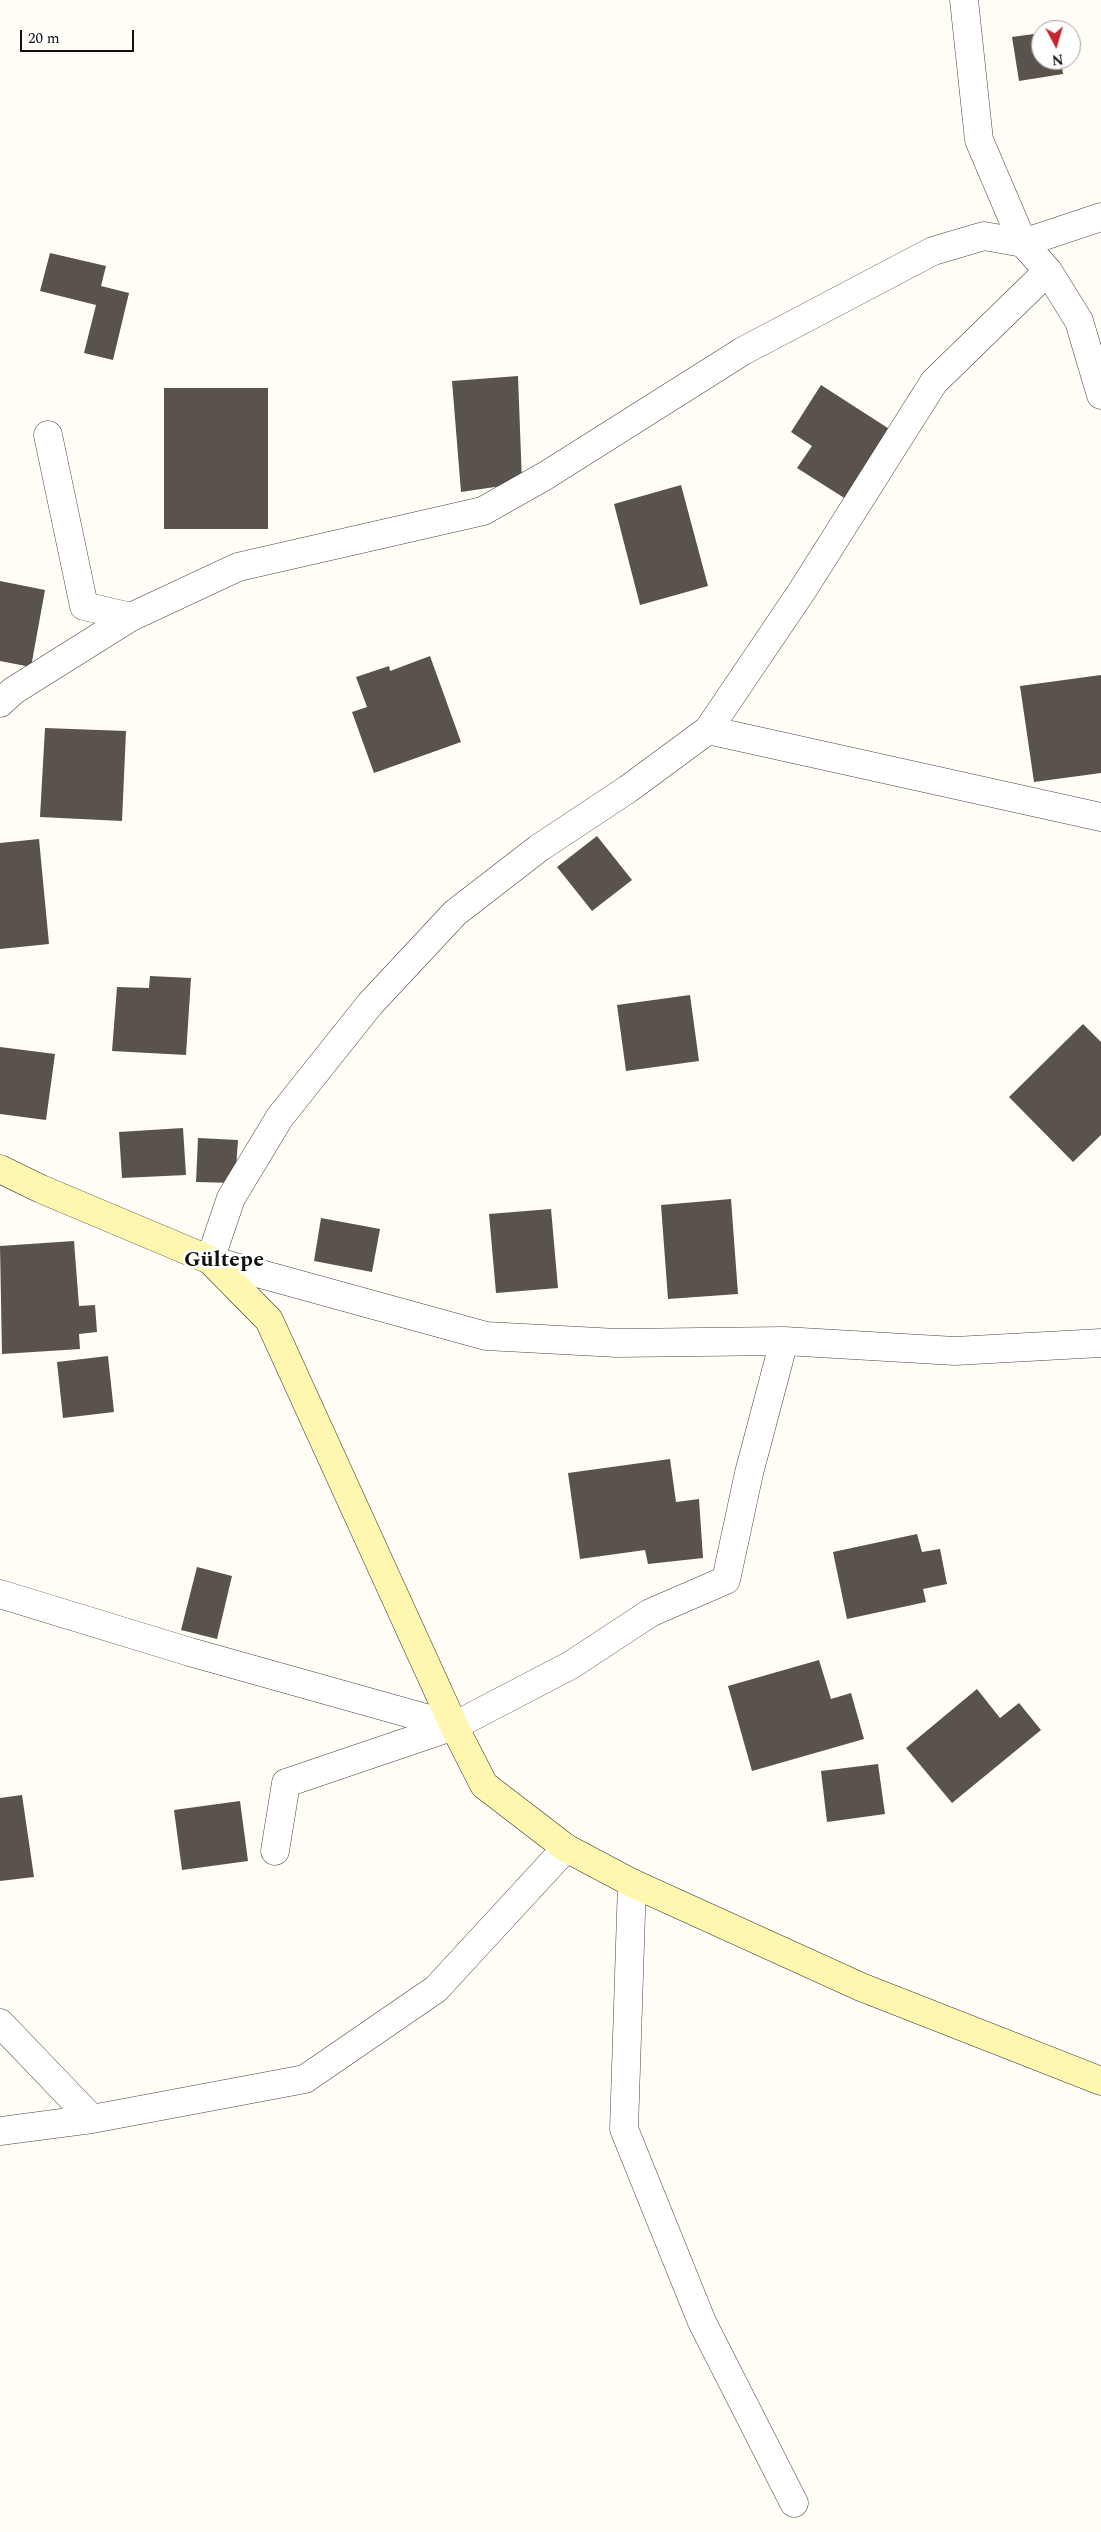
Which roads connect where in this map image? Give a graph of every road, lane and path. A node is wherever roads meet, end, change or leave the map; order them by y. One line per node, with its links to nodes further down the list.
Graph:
1 (964, 0): 3 (street)
2 (1101, 217): 3 (street)
3 (1023, 243): 4 (street); 7 (street)
4 (1048, 271): 5 (street); 9 (street)
5 (1101, 395)
6 (48, 435): 7 (street)
7 (130, 617): 8 (street)
8 (0, 703)
9 (708, 730): 10 (street); 12 (street)
10 (1101, 817)
11 (0, 1169): 12 (main road)
12 (210, 1260): 13 (street); 16 (main road)
13 (784, 1341): 14 (street); 16 (street)
14 (1101, 1343)
15 (0, 1594): 16 (street)
16 (454, 1726): 17 (main road); 18 (street)
17 (566, 1848): 19 (main road); 22 (street)
18 (275, 1851)
19 (632, 1883): 21 (main road); 24 (street)
20 (0, 2023): 22 (street)
21 (1101, 2081)
22 (92, 2119): 23 (street)
23 (0, 2131)
24 (794, 2503)

